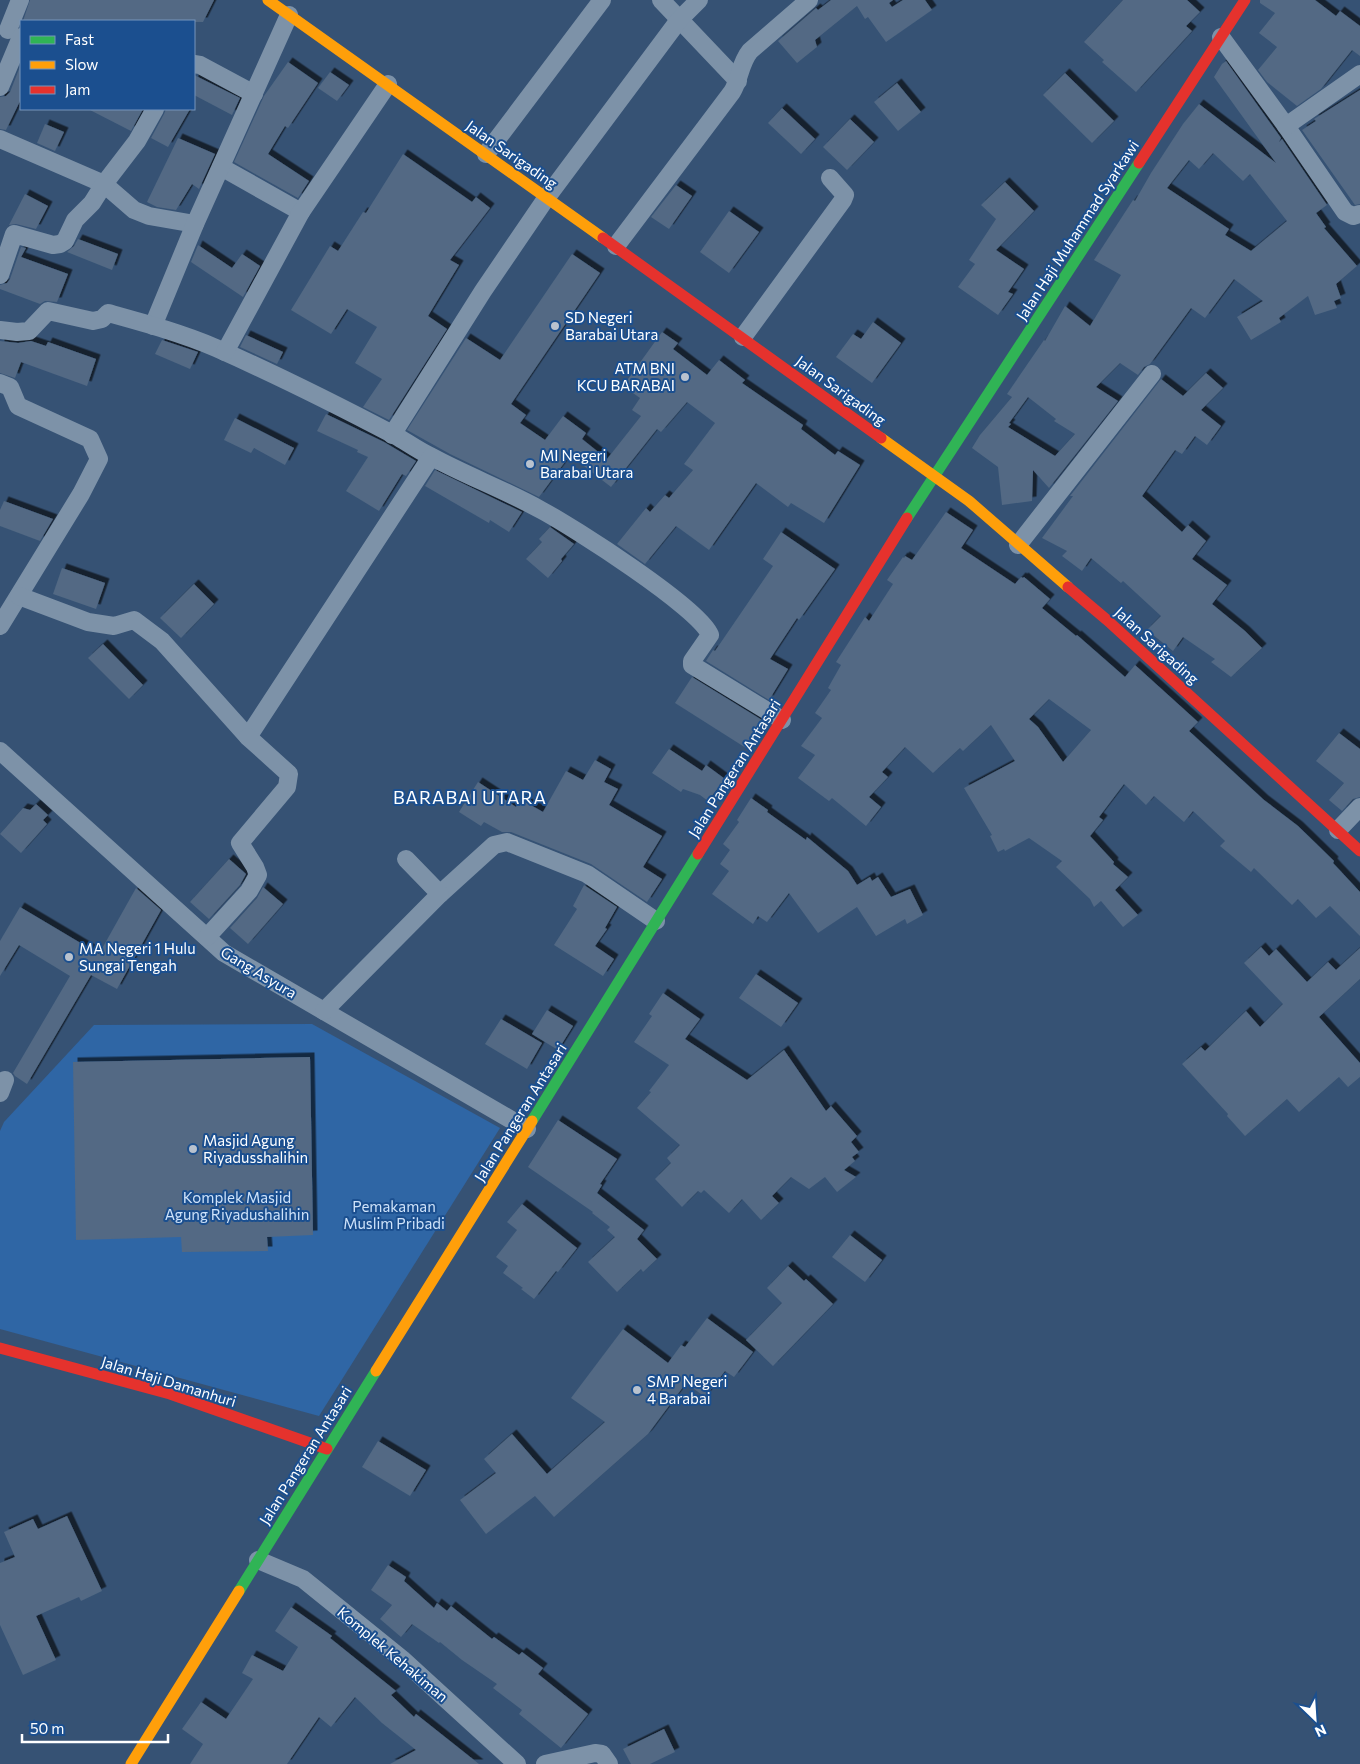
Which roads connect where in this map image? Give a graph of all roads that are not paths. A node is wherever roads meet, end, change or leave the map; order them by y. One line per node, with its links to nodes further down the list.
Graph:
1 (20, 0): 10 (street)
2 (268, 0): 8 (main road, Jalan Sarigading)
3 (602, 0): 21 (street)
4 (661, 0): 9 (street)
5 (699, 0): 9 (street)
6 (810, 0): 14 (street)
7 (1244, 0): 11 (main road, Jalan Haji Muhammad Syarkawi)
8 (289, 15): 15 (main road, Jalan Sarigading); 17 (street)
9 (679, 20): 14 (street); 25 (street)
10 (13, 31): 16 (street)
11 (1221, 37): 19 (street); 40 (main road, Jalan Haji Muhammad Syarkawi)
12 (195, 64): 17 (street)
13 (1360, 74): 19 (street)
14 (738, 81): 30 (street)
15 (388, 84): 21 (main road, Jalan Sarigading); 26 (street)
16 (0, 87)
17 (254, 94): 22 (street)
18 (154, 110): 24 (street)
19 (1286, 126): 27 (street)
20 (0, 139): 24 (street)
21 (486, 154): 25 (main road, Jalan Sarigading)
22 (221, 167): 26 (street); 28 (street)
23 (830, 178): 34 (street)
24 (104, 184): 28 (street); 29 (street)
25 (548, 197): 30 (main road, Jalan Sarigading); 38 (street)
26 (301, 212): 35 (street)
27 (1360, 214)
28 (195, 224): 32 (street)
29 (7, 235): 31 (street)
30 (616, 246): 34 (main road, Jalan Sarigading)
31 (0, 275)
32 (153, 326): 33 (street); 35 (street)
33 (0, 330)
34 (742, 337): 40 (main road, Jalan Sarigading)
35 (225, 352): 38 (street)
36 (1152, 374): 41 (street)
37 (0, 383): 42 (street)
38 (392, 435): 39 (street)
39 (431, 457): 44 (street); 45 (street)
40 (935, 476): 41 (main road, Jalan Sarigading); 44 (main road, Jalan Pangeran Antasari)
41 (1018, 545): 48 (main road, Jalan Sarigading)
42 (18, 596): 43 (street); 45 (street)
43 (0, 626)
44 (782, 720): 52 (main road, Jalan Pangeran Antasari)
45 (248, 737): 53 (street)
46 (0, 751): 53 (street, Gang Asyura)
47 (1360, 807): 48 (street)
48 (1338, 830): 49 (main road, Jalan Sarigading)
49 (1360, 851)
50 (406, 859): 51 (street)
51 (440, 894): 52 (street); 54 (street)
52 (656, 921): 55 (main road, Jalan Pangeran Antasari)
53 (206, 937): 54 (street, Gang Asyura)
54 (324, 1011): 55 (street, Gang Asyura)
55 (527, 1129): 57 (main road, Jalan Pangeran Antasari)
56 (0, 1348): 57 (main road, Jalan Haji Damanhuri)
57 (327, 1449): 58 (main road, Jalan Pangeran Antasari)
58 (258, 1560): 59 (main road, Jalan Pangeran Antasari); 60 (street, Komplek Kehakiman)
59 (131, 1764)
60 (517, 1764)
61 (545, 1764): 62 (street)
62 (609, 1764)

